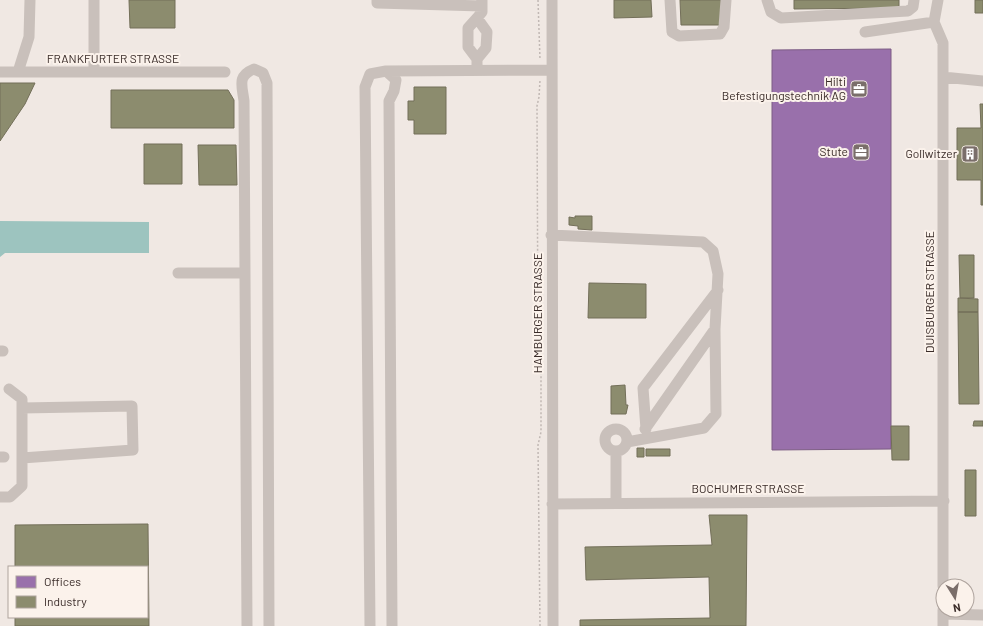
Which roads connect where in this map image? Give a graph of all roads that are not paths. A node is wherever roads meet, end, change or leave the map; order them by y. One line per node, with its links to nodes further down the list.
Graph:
1 (30, 0): 18 (street)
2 (94, 0): 19 (street)
3 (377, 0): 10 (street)
4 (552, 0): 15 (street, HAMBURGER STRASSE)
5 (670, 0): 6 (street)
6 (726, 0)
7 (766, 0): 8 (street)
8 (914, 0)
9 (938, 0): 12 (street)
10 (482, 3): 11 (street)
11 (479, 21): 14 (street); 14 (street)
12 (934, 22): 13 (street); 21 (street, DUISBURGER STRASSE)
13 (865, 32)
14 (478, 61): 15 (street); 16 (street)
15 (545, 70): 23 (street, HAMBURGER STRASSE)
16 (386, 71): 41 (street); 42 (street)
17 (0, 72): 18 (street, FRANKFURTER STRASSE)
18 (18, 72): 19 (street, FRANKFURTER STRASSE)
19 (94, 72): 20 (street, FRANKFURTER STRASSE)
20 (226, 72)
21 (942, 77): 22 (street); 35 (street, DUISBURGER STRASSE)
22 (983, 81)
23 (551, 234): 26 (street); 37 (street, HAMBURGER STRASSE)
24 (178, 273): 25 (street)
25 (245, 273): 39 (street); 40 (street)
26 (718, 290): 27 (street); 30 (street)
27 (715, 329): 30 (street); 31 (street)
28 (9, 388): 29 (street)
29 (22, 408): 33 (street); 33 (street)
30 (646, 428): 31 (street)
31 (632, 440): 32 (street); 32 (street)
32 (616, 451): 36 (street)
33 (22, 458): 34 (street)
34 (0, 497)
35 (944, 501): 36 (street, BOCHUMER STRASSE); 38 (street, DUISBURGER STRASSE)
36 (616, 503): 37 (street, BOCHUMER STRASSE)
37 (552, 504): 43 (street, HAMBURGER STRASSE)
38 (943, 578)
39 (246, 626)
40 (268, 626)
41 (370, 626)
42 (392, 626)
43 (553, 626)

